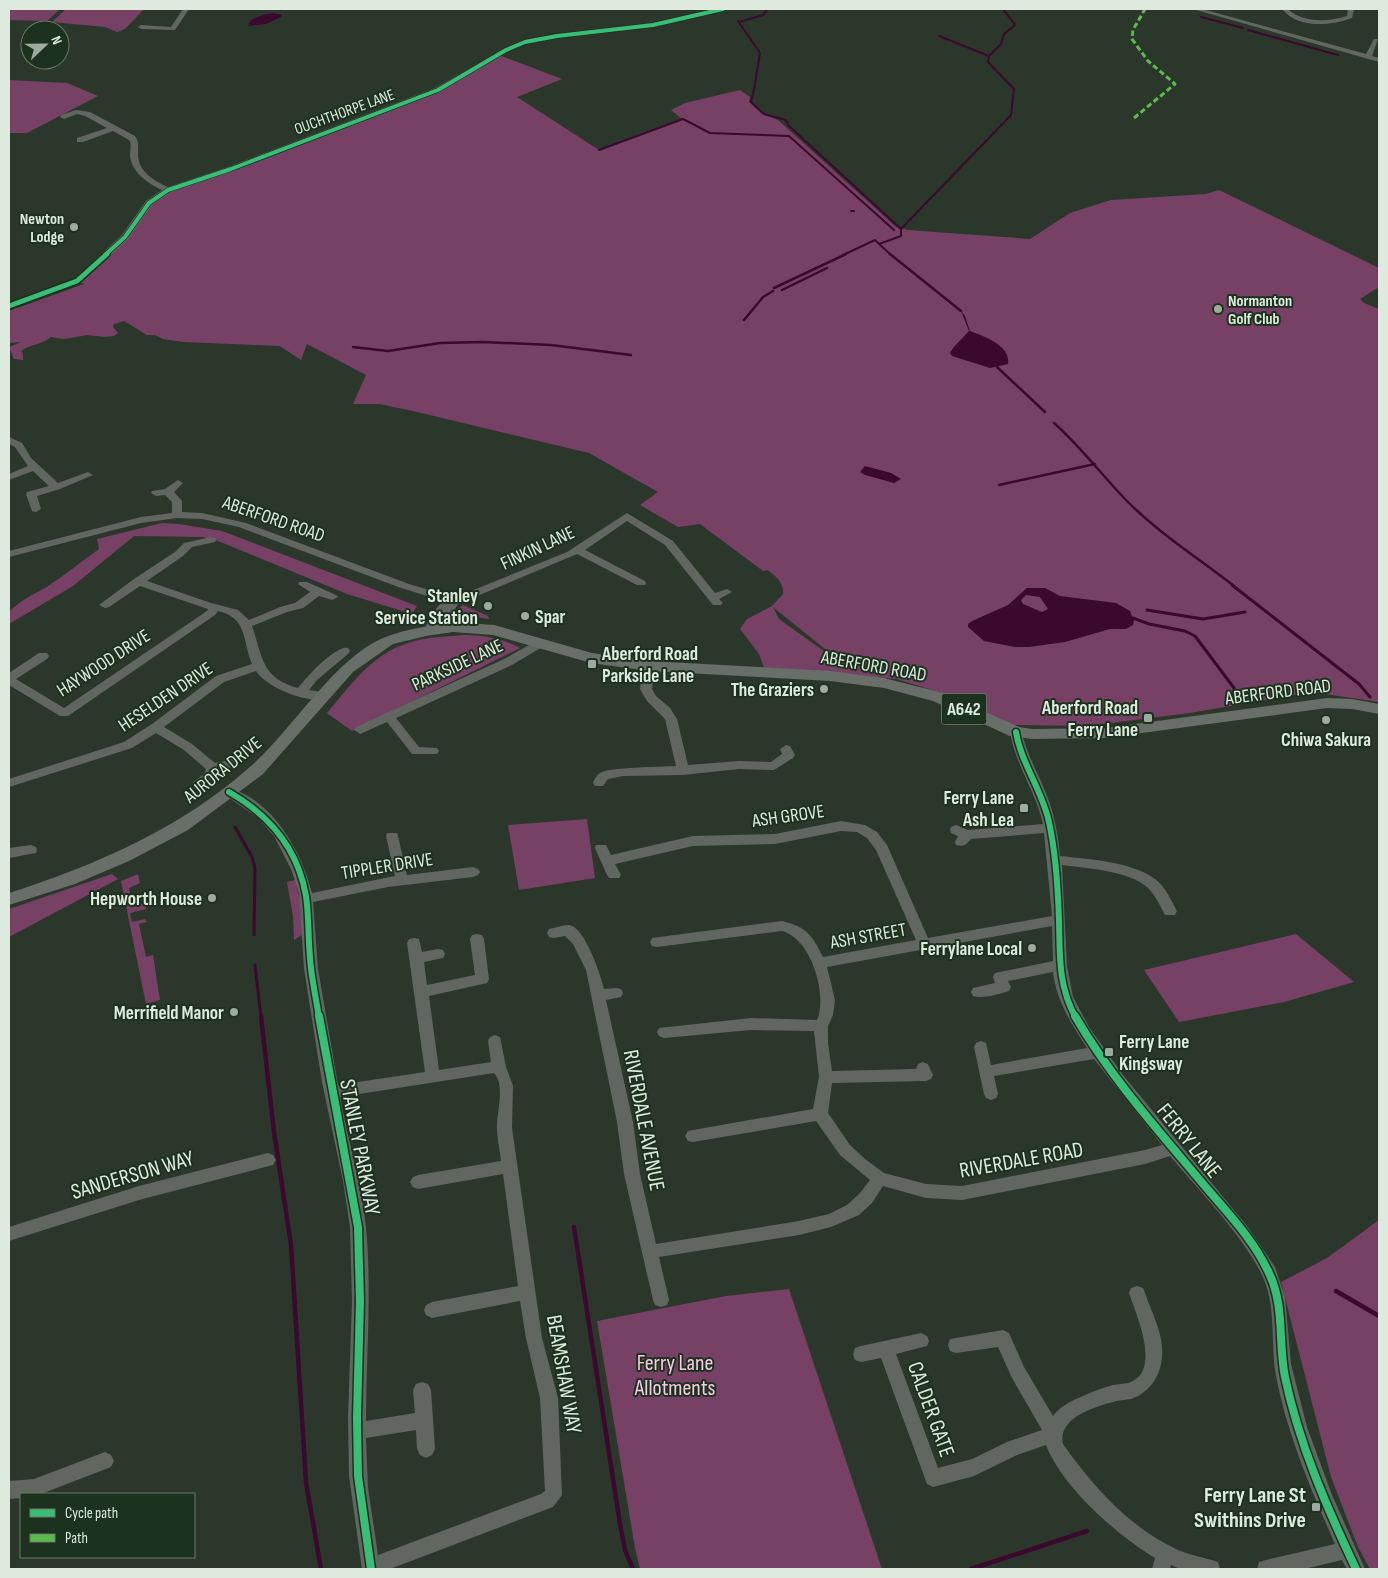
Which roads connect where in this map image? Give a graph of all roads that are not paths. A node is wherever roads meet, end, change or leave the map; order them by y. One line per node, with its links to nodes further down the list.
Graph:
1 (186, 9): 8 (street)
2 (723, 9): 17 (street, OUCHTHORPE LANE)
3 (1196, 9): 10 (street)
4 (1285, 9): 6 (street)
5 (1351, 9): 6 (street)
6 (1307, 20): 7 (street)
7 (1300, 25)
8 (141, 27)
9 (1292, 29): 10 (street)
10 (1285, 34): 12 (street)
11 (1376, 40): 12 (street)
12 (1368, 57): 13 (street)
13 (1379, 60)
14 (64, 117): 15 (street)
15 (113, 128): 16 (street); 17 (street)
16 (81, 141)
17 (168, 190): 18 (street, OUCHTHORPE LANE)
18 (9, 306)
19 (9, 440): 20 (street)
20 (34, 467): 22 (street); 24 (street)
21 (88, 475): 24 (street)
22 (9, 477)
23 (178, 483): 25 (street)
24 (56, 487): 27 (street)
25 (168, 492): 26 (street); 28 (street)
26 (156, 493)
27 (36, 509)
28 (177, 515): 33 (street, ABERFORD ROAD); 40 (street, ABERFORD ROAD)
29 (179, 536): 31 (street)
30 (211, 540): 31 (street)
31 (184, 547): 34 (street)
32 (577, 550): 35 (street); 38 (street, FINKIN LANE); 40 (street, FINKIN LANE)
33 (9, 554)
34 (138, 581): 41 (street); 42 (street)
35 (641, 583)
36 (303, 584): 37 (street)
37 (318, 591): 39 (street); 43 (street)
38 (727, 592)
39 (332, 597)
40 (449, 605): 44 (street); 44 (street)
41 (105, 606)
42 (215, 607): 43 (street); 50 (street, HAYWOOD DRIVE)
43 (246, 625): 48 (street)
44 (439, 629): 45 (main road, ABERFORD ROAD / A642); 52 (main road, AURORA DRIVE / A642)
45 (540, 644): 49 (main road, ABERFORD ROAD / A642); 54 (street, PARKSIDE LANE)
46 (344, 651): 51 (street)
47 (43, 656): 50 (street)
48 (257, 666): 51 (street); 55 (street, HESELDEN DRIVE)
49 (650, 666): 57 (main road, ABERFORD ROAD / A642); 62 (street)
50 (9, 679)
51 (300, 693): 52 (street)
52 (324, 696): 66 (main road, AURORA DRIVE / A642)
53 (1379, 709): 57 (main road, ABERFORD ROAD / A642)
54 (389, 717): 56 (street, PARKSIDE LANE); 58 (street)
55 (156, 727): 61 (street); 64 (street, HESELDEN DRIVE)
56 (360, 730)
57 (1016, 732): 67 (street, FERRY LANE)
58 (432, 751)
59 (792, 753): 62 (street)
60 (242, 754): 61 (street)
61 (212, 768): 65 (street)
62 (683, 771): 63 (street)
63 (600, 777)
64 (9, 783)
65 (198, 783)
66 (229, 792): 78 (street, STANLEY PARKWAY); 79 (main road, AURORA DRIVE / A642)
67 (1050, 828): 68 (street); 73 (street, FERRY LANE)
68 (961, 836)
69 (391, 837): 77 (street)
70 (601, 848): 74 (street)
71 (31, 850): 72 (street)
72 (9, 853)
73 (1054, 860): 80 (street); 81 (street, FERRY LANE)
74 (607, 861): 76 (street); 86 (street, ASH GROVE)
75 (473, 872): 77 (street, TIPPLER DRIVE)
76 (614, 875)
77 (402, 880): 78 (street, TIPPLER DRIVE)
78 (306, 898): 105 (street, STANLEY PARKWAY)
79 (9, 899)
80 (1172, 913)
81 (1059, 920): 86 (street, ASH STREET); 90 (street, FERRY LANE)
82 (565, 928): 94 (street, RIVERDALE AVENUE)
83 (477, 939): 91 (street)
84 (657, 942): 89 (street, ASH STREET)
85 (414, 943): 88 (street)
86 (924, 944): 89 (street, ASH STREET)
87 (438, 954): 88 (street)
88 (416, 958): 91 (street)
89 (819, 963): 95 (street)
90 (1060, 964): 92 (street); 99 (street, FERRY LANE)
91 (421, 992): 103 (street)
92 (978, 992)
93 (616, 993): 94 (street)
94 (598, 996): 115 (street, RIVERDALE AVENUE)
95 (821, 1026): 96 (street); 104 (street)
96 (664, 1032)
97 (495, 1041): 100 (street, BEAMSHAW WAY)
98 (981, 1047): 102 (street)
99 (1098, 1052): 102 (street); 109 (street, FERRY LANE)
100 (499, 1068): 103 (street); 111 (street, BEAMSHAW WAY)
101 (923, 1068): 104 (street)
102 (984, 1072): 106 (street)
103 (433, 1077): 105 (street)
104 (826, 1077): 107 (street)
105 (332, 1092): 126 (street, STANLEY PARKWAY)
106 (992, 1094)
107 (820, 1114): 108 (street); 112 (street, RIVERDALE ROAD)
108 (693, 1136)
109 (1174, 1148): 112 (street, RIVERDALE ROAD); 131 (street, FERRY LANE)
110 (268, 1160): 114 (street, SANDERSON WAY)
111 (510, 1166): 113 (street); 116 (street, BEAMSHAW WAY)
112 (880, 1178): 115 (street)
113 (418, 1182)
114 (9, 1234)
115 (649, 1252): 118 (street, RIVERDALE AVENUE)
116 (527, 1292): 119 (street); 133 (street, BEAMSHAW WAY)
117 (1137, 1293): 127 (street)
118 (661, 1300)
119 (432, 1310)
120 (921, 1341): 122 (street, CALDER GATE)
121 (956, 1345): 127 (street)
122 (886, 1349): 123 (street, CALDER GATE); 127 (street, CALDER GATE)
123 (861, 1354)
124 (422, 1390): 125 (street)
125 (424, 1420): 126 (street); 128 (street)
126 (359, 1431): 133 (street, STANLEY PARKWAY)
127 (1054, 1434): 132 (street)
128 (426, 1449)
129 (105, 1461): 130 (street)
130 (9, 1490)
131 (1347, 1550): 135 (street); 136 (street, FERRY LANE)
132 (1163, 1562): 134 (street)
133 (371, 1568)
134 (1211, 1569)
135 (1266, 1569)
136 (1356, 1569)

